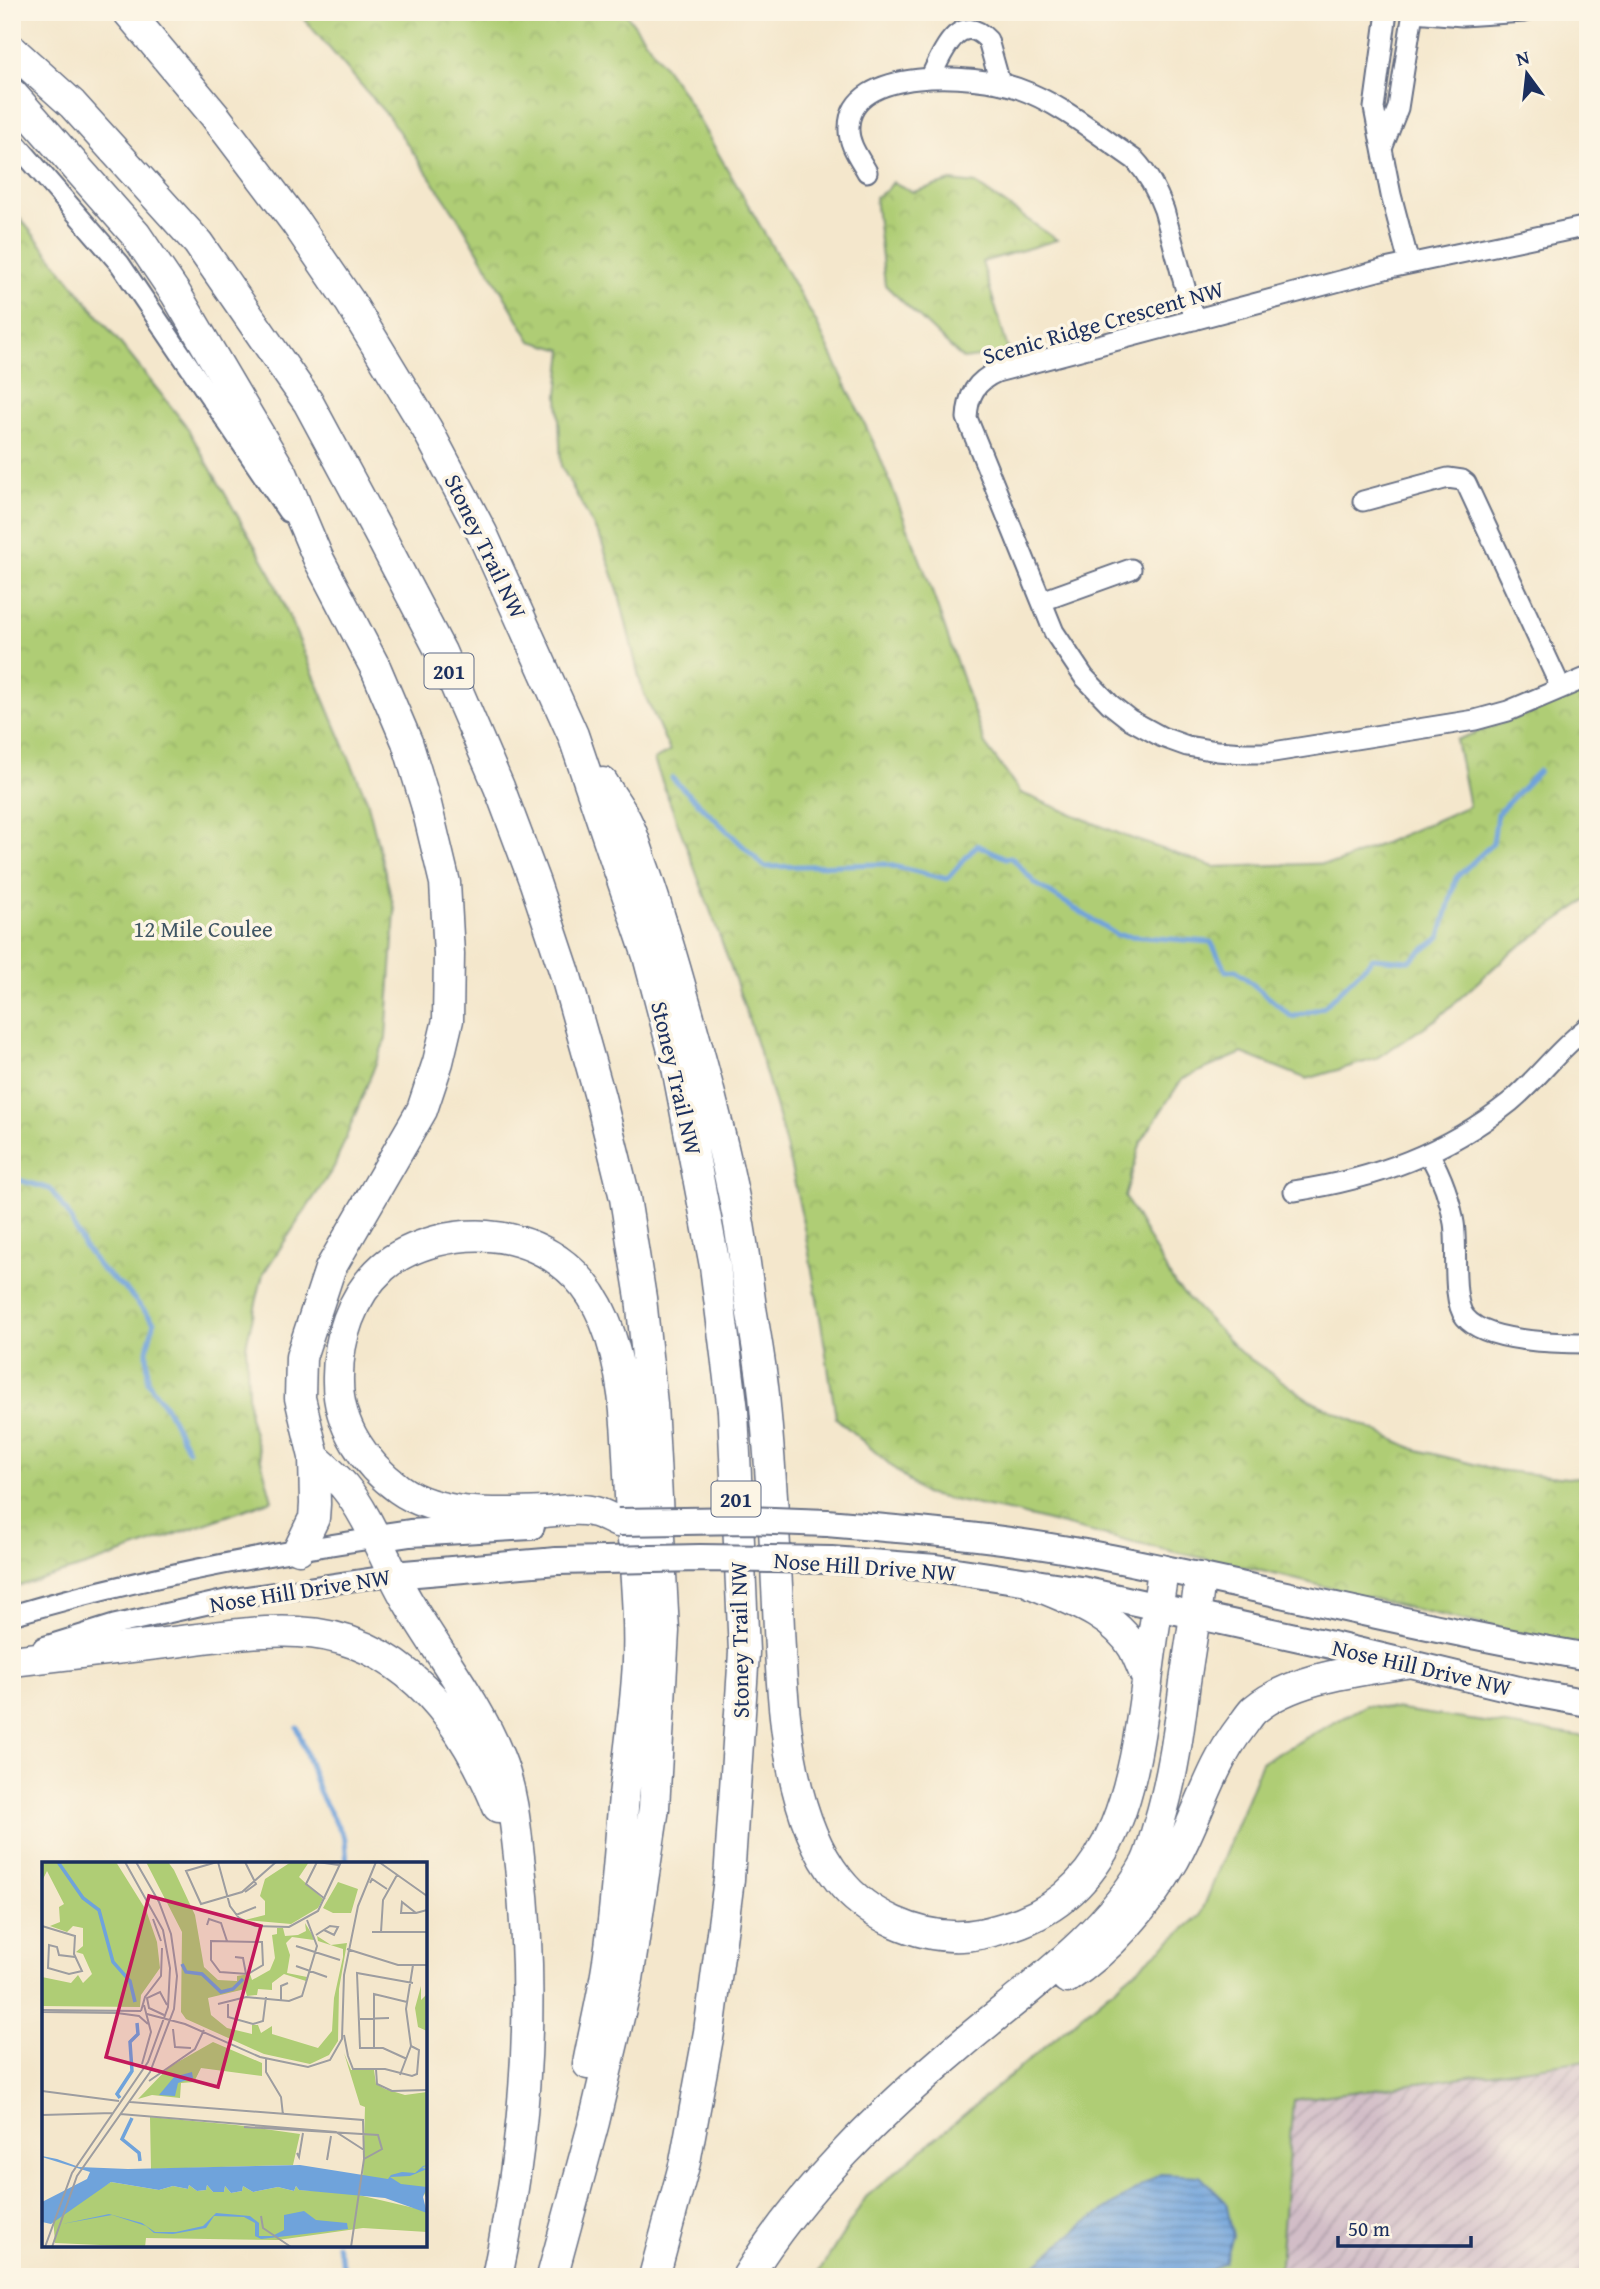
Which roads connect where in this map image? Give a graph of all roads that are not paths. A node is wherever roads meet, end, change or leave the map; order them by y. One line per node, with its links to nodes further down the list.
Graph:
1 (128, 12): 21 (highway, Stoney Trail NW / 201)
2 (1387, 12): 10 (street)
3 (1414, 12): 4 (street); 10 (street)
4 (1524, 12)
5 (12, 50): 45 (highway, 201)
6 (930, 78): 7 (street); 7 (street); 11 (street)
7 (1000, 83): 14 (street)
8 (12, 94): 16 (highway)
9 (12, 139): 16 (street)
10 (1383, 146): 13 (street)
11 (867, 172)
12 (1588, 226): 13 (street, Scenic Ridge Crescent NW)
13 (1409, 263): 14 (street, Scenic Ridge Crescent NW)
14 (1194, 320): 18 (street, Scenic Ridge Crescent NW)
15 (1363, 501): 20 (street)
16 (318, 558): 26 (highway)
17 (1131, 569): 18 (street)
18 (1042, 601): 20 (street, Scenic Ridge Crescent NW)
19 (1588, 677): 20 (street, Scenic Ridge Crescent NW)
20 (1560, 688)
21 (573, 735): 41 (highway); 48 (highway, Stoney Trail NW / 201)
22 (1588, 1027): 23 (street)
23 (1429, 1153): 24 (street); 25 (street)
24 (1294, 1191)
25 (1588, 1343)
26 (314, 1457): 29 (highway); 30 (highway)
27 (557, 1518): 28 (highway); 29 (main road, Nose Hill Drive NW); 45 (highway)
28 (618, 1522): 31 (main road, Nose Hill Drive NW, bridge)
29 (376, 1538): 30 (street, Nose Hill Drive NW); 32 (highway)
30 (299, 1549): 36 (street, Nose Hill Drive NW)
31 (1163, 1570): 33 (main road, Nose Hill Drive NW); 35 (highway)
32 (393, 1575): 34 (main road, Nose Hill Drive NW, bridge); 39 (street, Nose Hill Drive NW); 43 (highway)
33 (1200, 1578): 37 (highway); 38 (main road, Nose Hill Drive NW)
34 (1031, 1583): 35 (main road, Nose Hill Drive NW); 41 (highway)
35 (1158, 1607): 37 (main road, Nose Hill Drive NW); 41 (highway)
36 (12, 1615)
37 (1195, 1616): 40 (main road, Nose Hill Drive NW); 44 (highway)
38 (1588, 1657)
39 (12, 1659): 43 (highway)
40 (1406, 1663): 42 (main road, Nose Hill Drive NW); 44 (highway)
41 (1147, 1679)
42 (1588, 1703)
43 (523, 1888): 46 (highway)
44 (963, 2043): 49 (highway)
45 (570, 2210): 47 (highway, 201)
46 (497, 2277)
47 (552, 2277)
48 (654, 2277)
49 (747, 2277)

